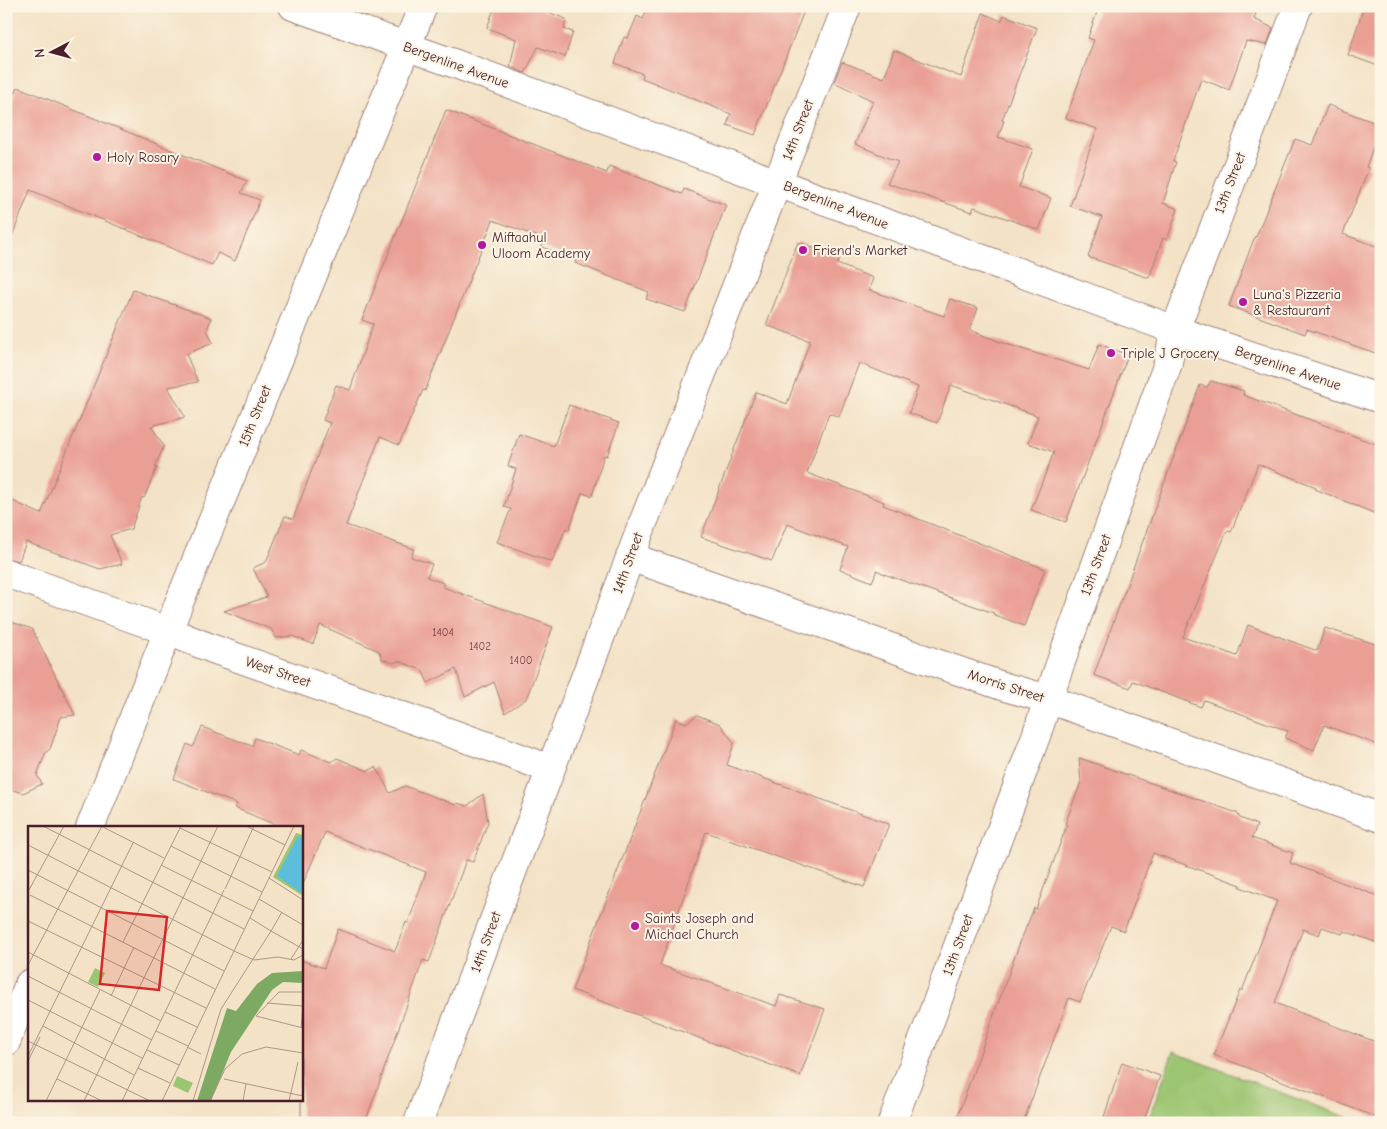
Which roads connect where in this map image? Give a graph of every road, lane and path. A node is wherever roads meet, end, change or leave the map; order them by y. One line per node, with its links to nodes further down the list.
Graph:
1 (293, 6): 5 (street, Bergenline Avenue)
2 (422, 6): 5 (street, 15th Street)
3 (847, 6): 6 (street, 14th Street)
4 (1298, 6): 7 (street, 13th Street)
5 (406, 46): 6 (street, Bergenline Avenue); 11 (street, 15th Street)
6 (778, 183): 7 (street, Bergenline Avenue); 9 (street, 14th Street)
7 (1175, 330): 8 (street, Bergenline Avenue); 12 (street, 13th Street)
8 (1381, 399)
9 (630, 558): 12 (street, Morris Street); 13 (street, 14th Street)
10 (6, 573): 11 (street, West Street)
11 (168, 631): 13 (street, West Street); 15 (street, 15th Street)
12 (1048, 699): 14 (street, Morris Street); 19 (street, 13th Street)
13 (550, 770): 18 (street, 14th Street)
14 (1381, 818)
15 (91, 826)
16 (28, 987): 17 (street)
17 (6, 1042)
18 (418, 1123)
19 (892, 1123)

